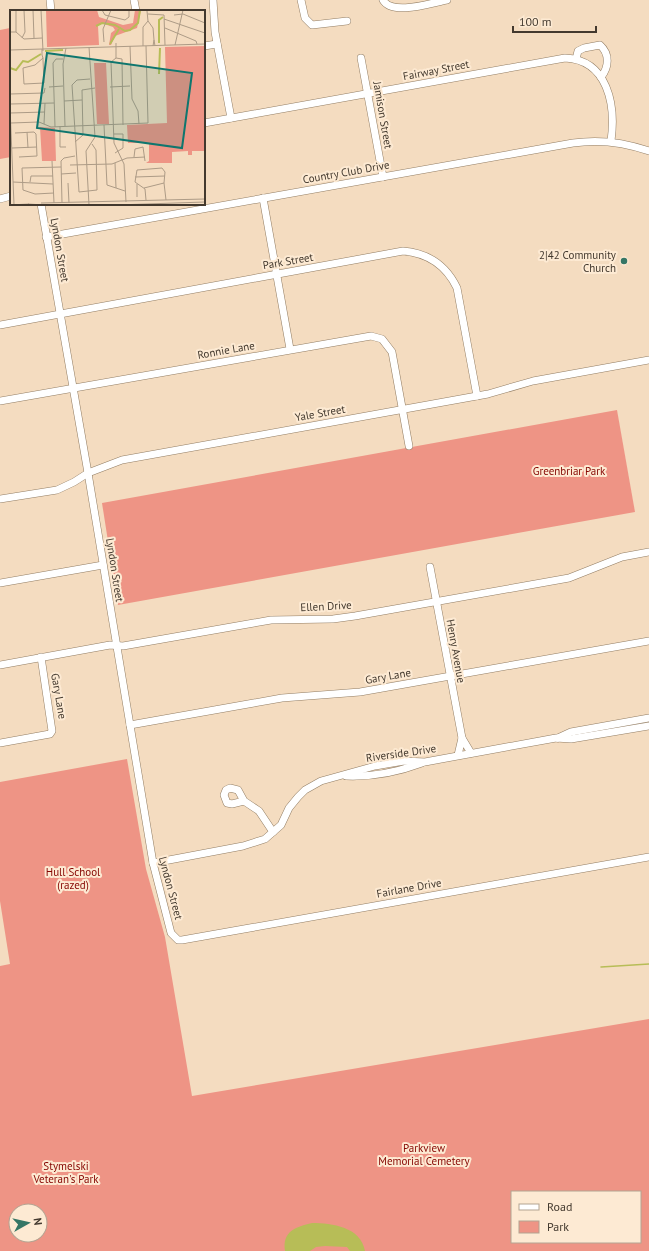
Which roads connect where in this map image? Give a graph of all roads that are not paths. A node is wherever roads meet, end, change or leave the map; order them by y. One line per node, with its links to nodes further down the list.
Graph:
1 (50, 0): 7 (street)
2 (134, 0): 8 (street)
3 (213, 0): 10 (street)
4 (301, 0): 9 (street)
5 (383, 0): 6 (street)
6 (448, 0)
7 (51, 10)
8 (136, 10)
9 (347, 21)
10 (217, 44): 11 (street); 16 (street)
11 (205, 46)
12 (361, 58): 15 (street, Jamison Street)
13 (576, 59): 14 (street, Fairway Street); 14 (street); 15 (street, Fairway Street)
14 (601, 77): 18 (street, Fairway Street)
15 (369, 94): 16 (street, Fairway Street); 20 (street, Jamison Street)
16 (231, 118): 17 (street, Fairway Street)
17 (205, 123)
18 (611, 141): 19 (street, Country Club Drive); 20 (street, Country Club Drive)
19 (649, 150)
20 (383, 177): 23 (street, Country Club Drive)
21 (10, 196): 22 (street)
22 (0, 198)
23 (263, 198): 25 (street, Country Club Drive); 26 (street)
24 (41, 205): 25 (street, Lyndon Street)
25 (46, 237): 27 (street, Lyndon Street)
26 (276, 274): 27 (street, Park Street); 29 (street); 32 (street, Park Street)
27 (60, 314): 28 (street, Park Street); 31 (street, Lyndon Street)
28 (0, 325)
29 (290, 349): 31 (street, Ronnie Lane); 34 (street, Ronnie Lane)
30 (649, 360): 32 (street, Yale Street)
31 (74, 389): 33 (street, Ronnie Lane); 36 (street, Lyndon Street)
32 (477, 396): 34 (street, Yale Street)
33 (0, 401)
34 (403, 410): 35 (street); 36 (street, Yale Street)
35 (409, 446)
36 (88, 473): 37 (street, Yale Street); 39 (street, Lyndon Street)
37 (0, 499)
38 (649, 552): 42 (street, Ellen Drive)
39 (103, 564): 41 (street); 44 (street, Lyndon Street)
40 (430, 567): 42 (street, Henry Avenue)
41 (0, 583)
42 (436, 601): 44 (street, Ellen Drive); 47 (street, Henry Avenue)
43 (649, 641): 47 (street, Gary Lane)
44 (116, 645): 45 (street, Ellen Drive); 49 (street, Lyndon Street)
45 (41, 658): 46 (street, Ellen Drive); 53 (street, Gary Lane)
46 (0, 665)
47 (449, 677): 49 (street, Gary Lane); 51 (street, Henry Avenue)
48 (649, 718): 52 (street, Riverside Drive)
49 (130, 725): 59 (street, Lyndon Street)
50 (649, 726): 52 (street, Riverside Drive)
51 (462, 738): 54 (street, Henry Avenue); 55 (street, Henry Avenue)
52 (556, 738): 54 (street, Riverside Drive)
53 (0, 743)
54 (471, 753): 55 (street, Riverside Drive)
55 (458, 755): 57 (street, Riverside Drive)
56 (244, 800): 57 (street)
57 (273, 832): 59 (street, Riverside Drive)
58 (649, 857): 60 (street, Fairlane Drive)
59 (153, 862): 60 (street, Lyndon Street)
60 (175, 937)

